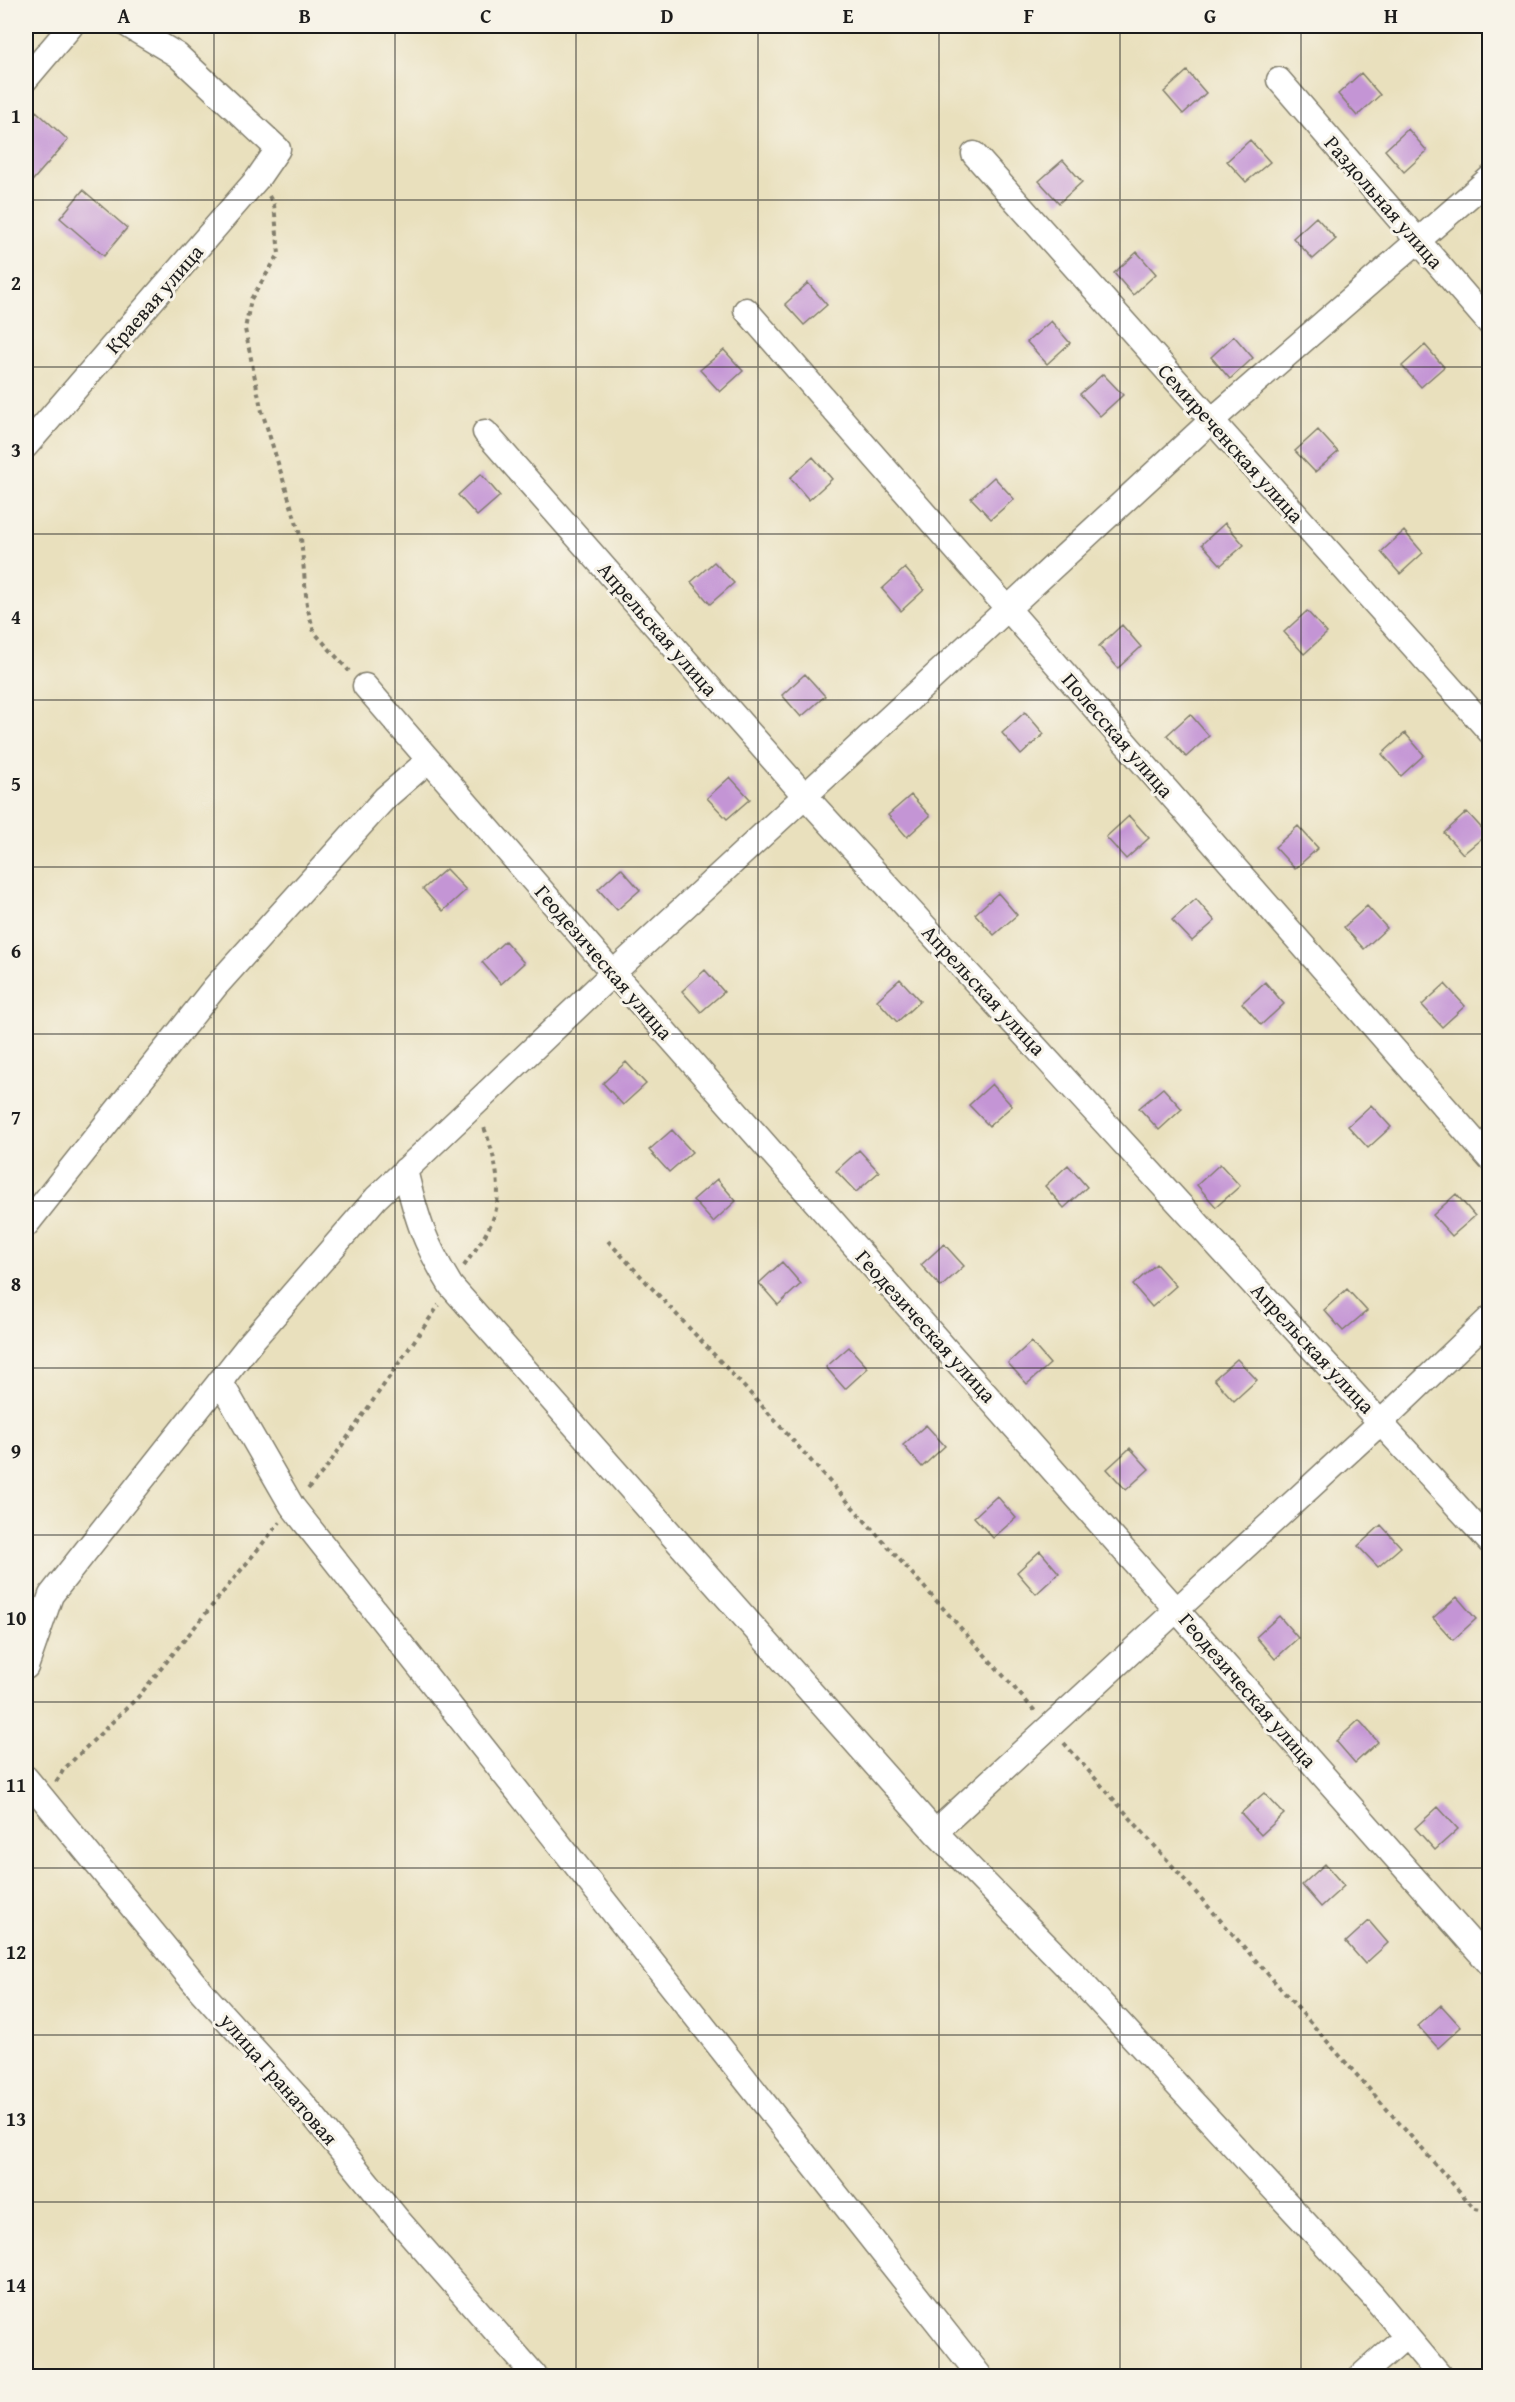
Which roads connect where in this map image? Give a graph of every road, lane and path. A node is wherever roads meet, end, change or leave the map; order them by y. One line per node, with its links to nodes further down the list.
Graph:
1 (71, 26): 3 (street)
2 (129, 26): 6 (street, Краевая улица)
3 (26, 79)
4 (1279, 80): 8 (street, Раздольная улица)
5 (974, 154): 11 (street, Семиреченская улица)
6 (258, 178): 13 (street, Краевая улица); 15 (path)
7 (1490, 178): 8 (street)
8 (1418, 241): 10 (street, Раздольная улица); 11 (street)
9 (746, 310): 14 (street, Полесская улица)
10 (1490, 324)
11 (1211, 421): 14 (street); 16 (street, Семиреченская улица)
12 (485, 432): 18 (street, Апрельская улица)
13 (26, 446)
14 (1007, 609): 18 (street); 20 (street, Полесская улица)
15 (365, 686): 17 (street, Геодезическая улица)
16 (1490, 732)
17 (429, 760): 19 (street, Геодезическая улица); 22 (street)
18 (805, 796): 19 (street); 25 (street, Апрельская улица)
19 (613, 973): 21 (street); 27 (street, Геодезическая улица)
20 (1490, 1159)
21 (405, 1170): 24 (street); 30 (street)
22 (26, 1225)
23 (1490, 1318): 25 (street)
24 (220, 1381): 28 (street); 34 (street)
25 (1381, 1422): 26 (street, Апрельская улица); 27 (street)
26 (1490, 1542)
27 (1178, 1610): 30 (street); 31 (street, Геодезическая улица)
28 (26, 1667)
29 (26, 1778): 33 (street, улица Гранатовая)
30 (935, 1832): 32 (street)
31 (1490, 1964)
32 (1406, 2336): 35 (street); 36 (street)
33 (535, 2376)
34 (980, 2376)
35 (1360, 2376)
36 (1440, 2376)

